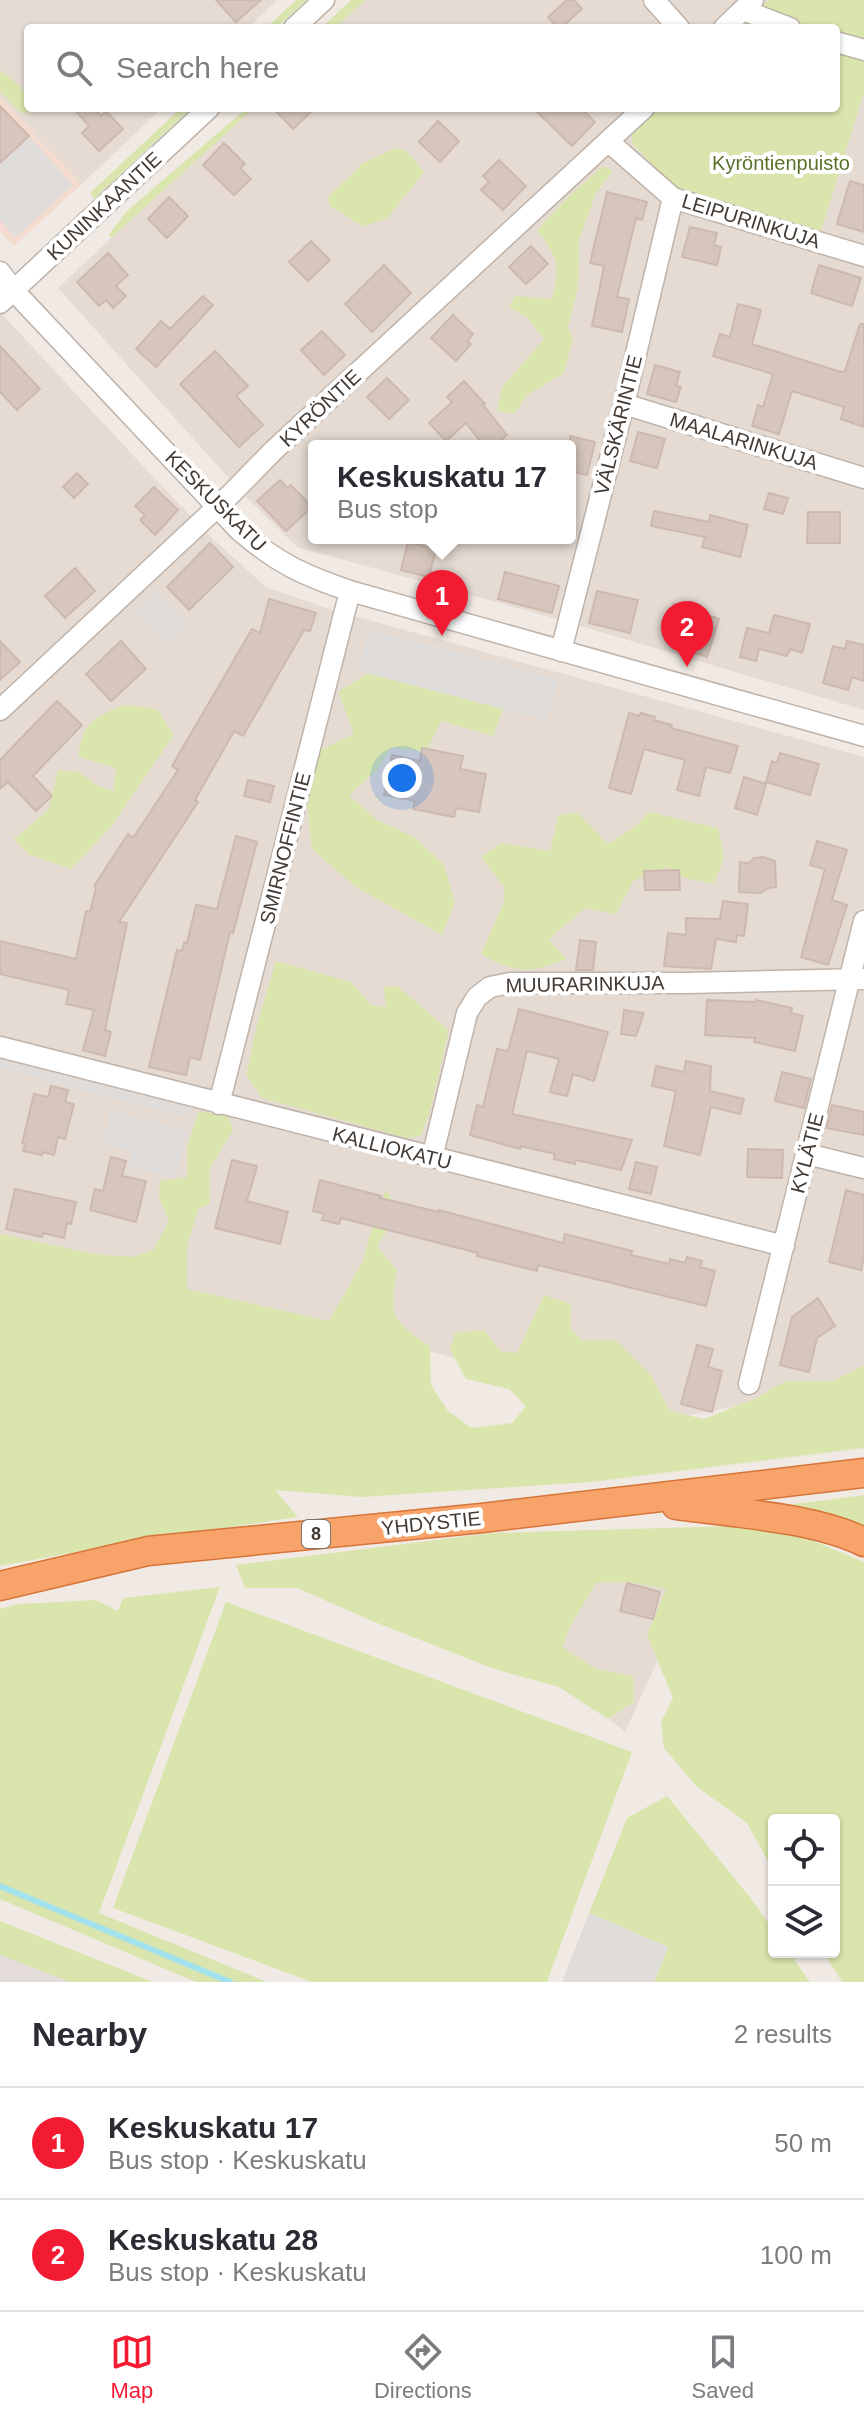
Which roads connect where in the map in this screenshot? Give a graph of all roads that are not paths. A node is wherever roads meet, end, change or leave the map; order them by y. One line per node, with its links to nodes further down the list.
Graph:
1 (324, 0): 4 (street)
2 (654, 0): 5 (street)
3 (748, 5): 6 (street); 7 (street)
4 (298, 24)
5 (675, 24)
6 (728, 24)
7 (783, 24)
8 (840, 43): 9 (street)
9 (864, 50)
10 (205, 112): 16 (street, KUNINKAANTIE)
11 (640, 112): 12 (street, KYRÖNTIE)
12 (609, 142): 13 (street, LEIPURINKUJA); 19 (street, KYRÖNTIE)
13 (673, 198): 14 (street, LEIPURINKUJA); 17 (street, VÄLSKÄRINTIE)
14 (864, 256)
15 (0, 272): 16 (street, KESKUSKATU)
16 (7, 297): 19 (street, KESKUSKATU)
17 (624, 404): 18 (street, MAALARINKUJA); 21 (street, VÄLSKÄRINTIE)
18 (864, 478)
19 (216, 505): 20 (street, KESKUSKATU); 22 (street, KYRÖNTIE)
20 (350, 591): 21 (street, KESKUSKATU); 27 (street, SMIRNOFFINTIE)
21 (561, 651): 23 (street, KESKUSKATU)
22 (0, 710)
23 (864, 736)
24 (864, 921): 25 (street, KYLÄTIE)
25 (857, 978): 28 (street, KYLÄTIE); 29 (street, MUURARINKUJA)
26 (0, 1047): 27 (street, KALLIOKATU)
27 (219, 1104): 29 (street, KALLIOKATU)
28 (807, 1154): 30 (street); 31 (street, KYLÄTIE)
29 (432, 1158): 31 (street, KALLIOKATU)
30 (864, 1168)
31 (784, 1246): 32 (street, KYLÄTIE)
32 (749, 1384)
33 (864, 1473): 34 (highway, YHDYSTIE / 8)
34 (635, 1499): 35 (highway); 36 (highway, YHDYSTIE / 8)
35 (864, 1542)
36 (0, 1586)

